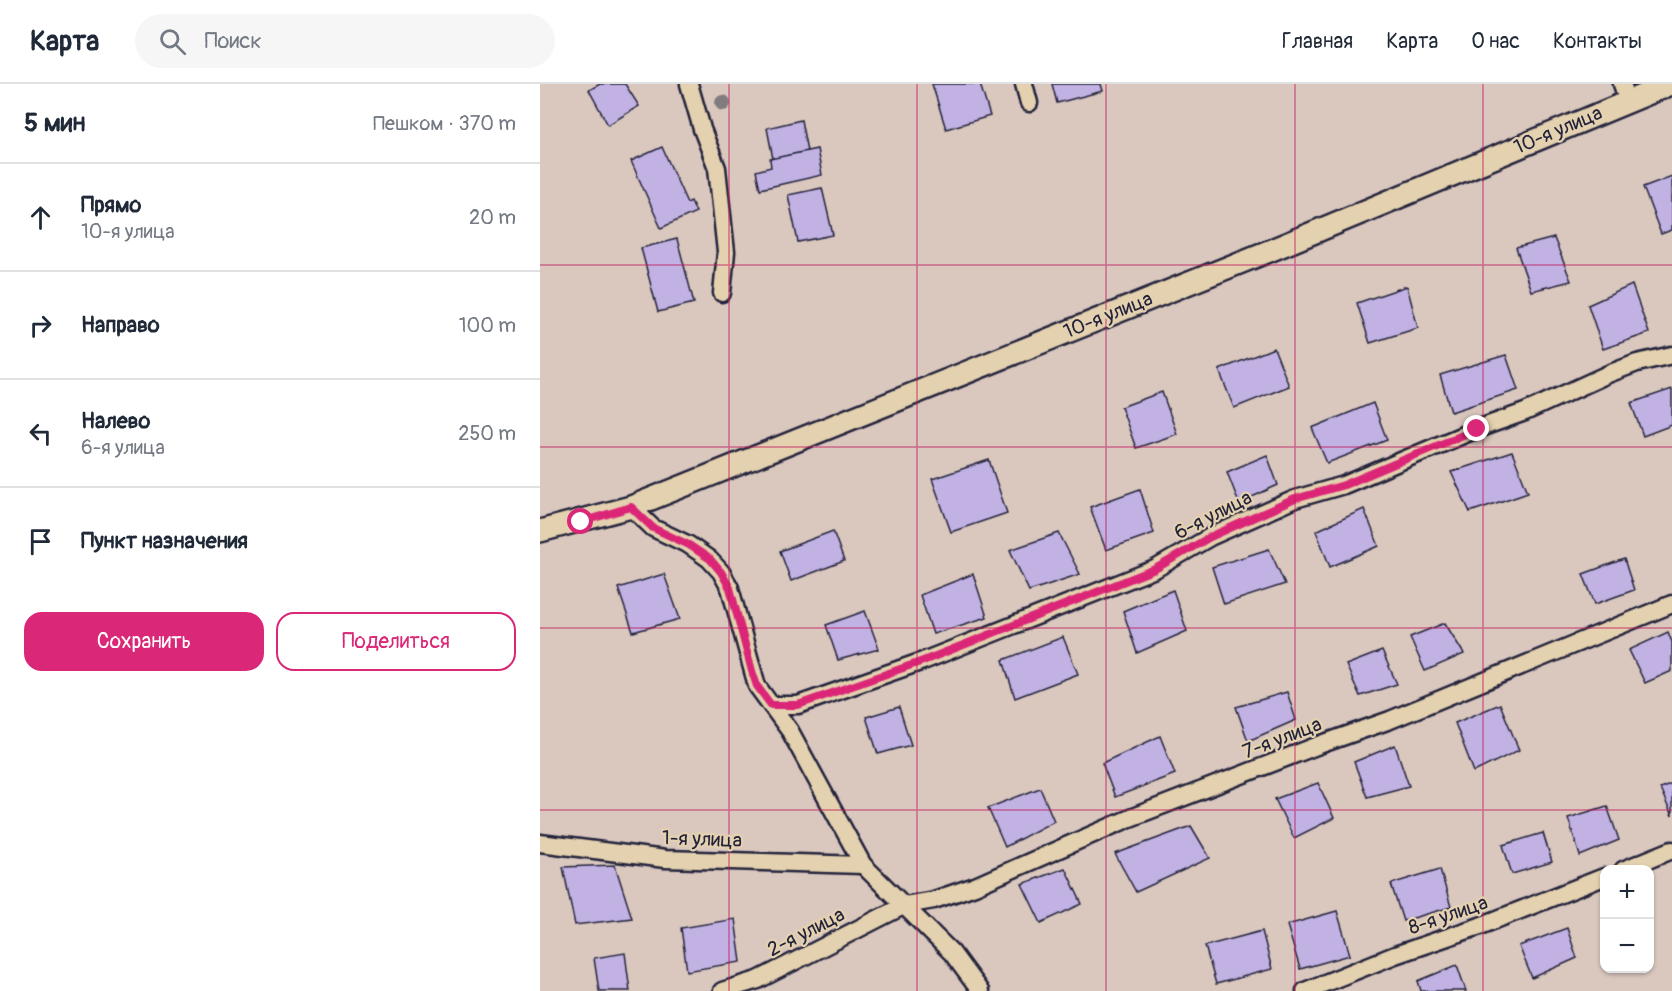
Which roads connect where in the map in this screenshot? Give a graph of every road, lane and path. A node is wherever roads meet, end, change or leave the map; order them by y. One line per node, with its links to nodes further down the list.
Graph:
1 (689, 84): 6 (street)
2 (1024, 84): 5 (street)
3 (1671, 84): 4 (street, 10-я улица)
4 (1625, 92): 8 (street, 10-я улица)
5 (1029, 103)
6 (722, 293)
7 (1672, 355): 11 (street, 6-я улица)
8 (631, 507): 9 (street, 10-я улица); 11 (street)
9 (540, 531)
10 (1672, 604): 17 (street, 7-я улица)
11 (771, 705): 14 (street)
12 (540, 843): 14 (street, 1-я улица)
13 (1672, 850): 15 (street)
14 (863, 865): 17 (street)
15 (1635, 865)
16 (1600, 879): 20 (street, 8-я улица)
17 (905, 905): 18 (street, 2-я улица); 19 (street)
18 (722, 991)
19 (980, 991)
20 (1305, 991)

